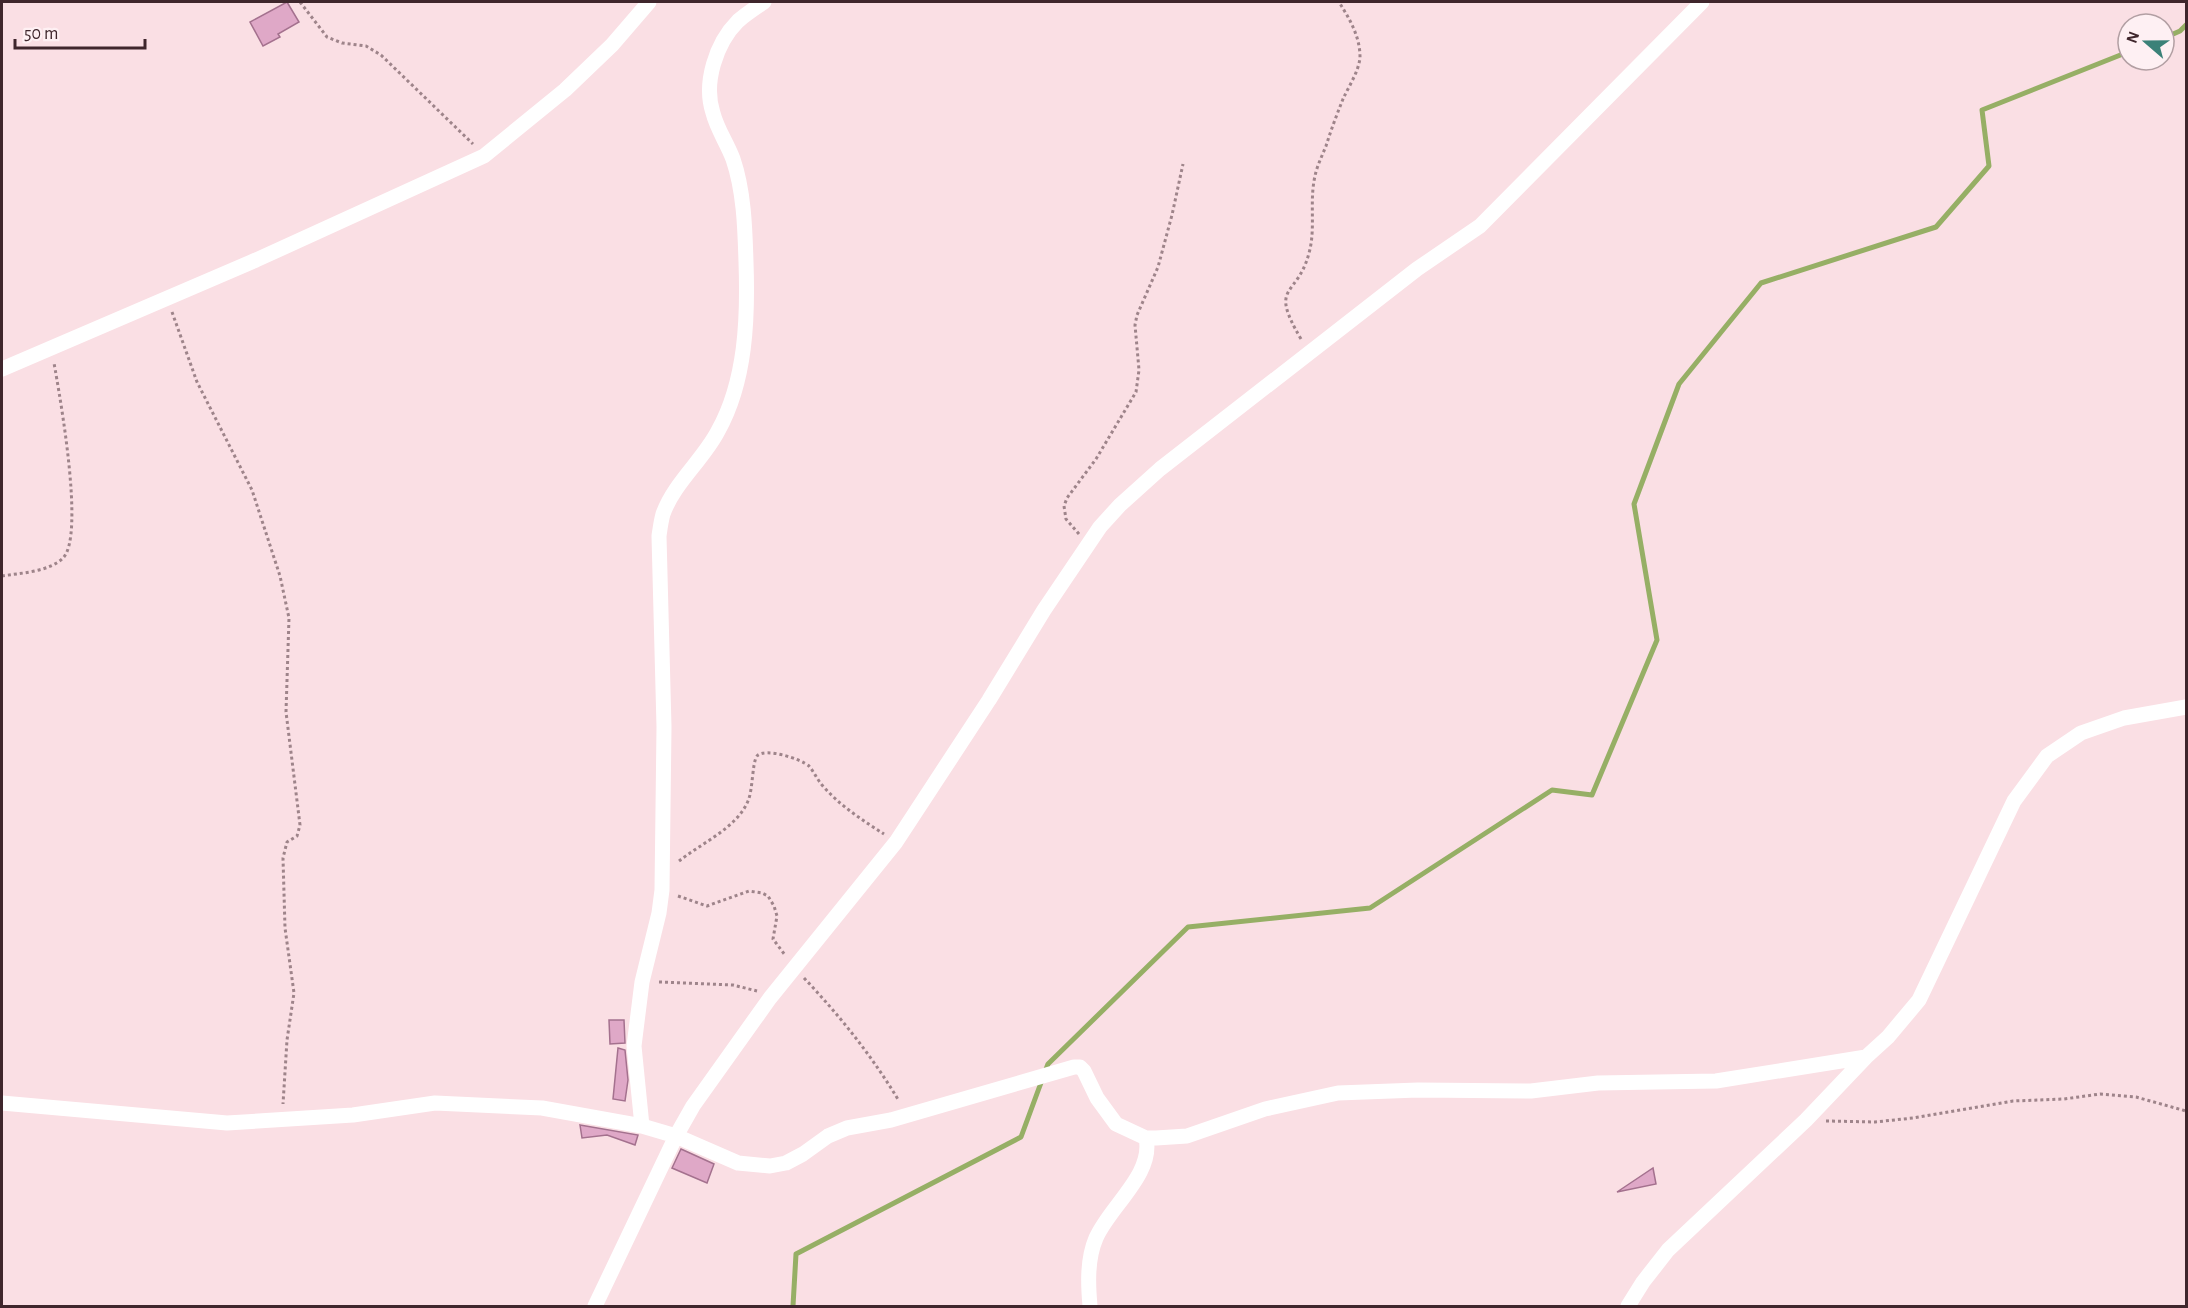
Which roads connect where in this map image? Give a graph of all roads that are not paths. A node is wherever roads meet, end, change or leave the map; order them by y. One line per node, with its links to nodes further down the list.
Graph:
1 (649, 2): 4 (street)
2 (764, 2): 8 (street)
3 (1702, 2): 9 (street)
4 (2, 369)
5 (2187, 707): 6 (street)
6 (1866, 1057): 10 (street); 13 (street)
7 (2, 1103): 8 (street)
8 (642, 1126): 9 (street)
9 (676, 1136): 10 (street); 11 (street)
10 (1146, 1138): 12 (street)
11 (596, 1306)
12 (1090, 1306)
13 (1628, 1306)

